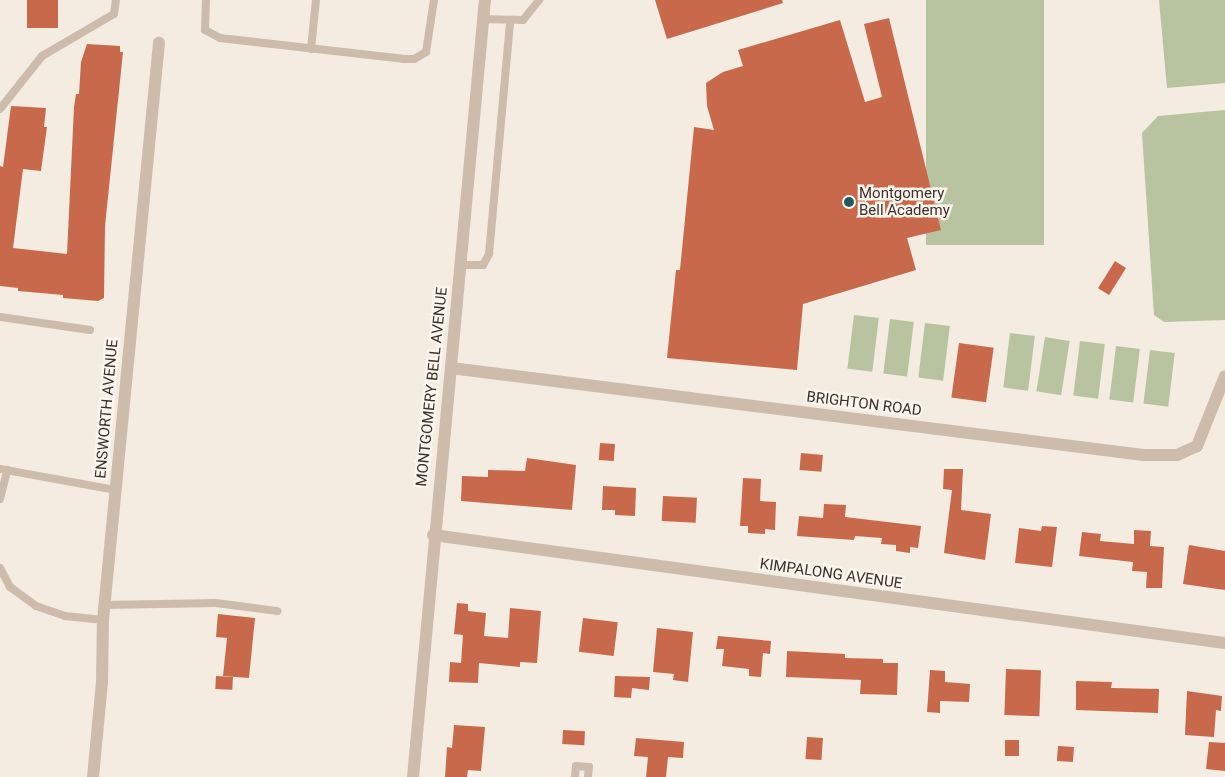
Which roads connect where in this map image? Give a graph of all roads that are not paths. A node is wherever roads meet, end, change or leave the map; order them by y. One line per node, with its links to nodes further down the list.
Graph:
1 (116, 0): 11 (lane)
2 (206, 0): 10 (lane)
3 (316, 0): 10 (lane)
4 (434, 0): 10 (lane)
5 (485, 0): 7 (street, MONTGOMERY BELL AVENUE)
6 (539, 0): 8 (lane)
7 (484, 19): 8 (lane); 12 (street, MONTGOMERY BELL AVENUE)
8 (510, 22): 12 (lane)
9 (159, 43): 18 (street, ENSWORTH AVENUE)
10 (311, 48)
11 (0, 109)
12 (461, 265): 15 (street, MONTGOMERY BELL AVENUE)
13 (0, 317): 14 (lane)
14 (90, 330)
15 (451, 368): 16 (street, BRIGHTON ROAD); 20 (street, MONTGOMERY BELL AVENUE)
16 (1225, 376)
17 (4, 469): 18 (lane); 19 (lane)
18 (116, 490): 22 (street, ENSWORTH AVENUE)
19 (0, 499)
20 (434, 535): 25 (street, KIMPALONG AVENUE); 27 (street, MONTGOMERY BELL AVENUE)
21 (0, 568): 24 (lane)
22 (105, 605): 23 (lane); 24 (street, ENSWORTH AVENUE)
23 (278, 611)
24 (103, 620): 26 (street, ENSWORTH AVENUE)
25 (1225, 643)
26 (93, 777)
27 (413, 777)
28 (575, 777): 29 (lane)
29 (588, 777)

